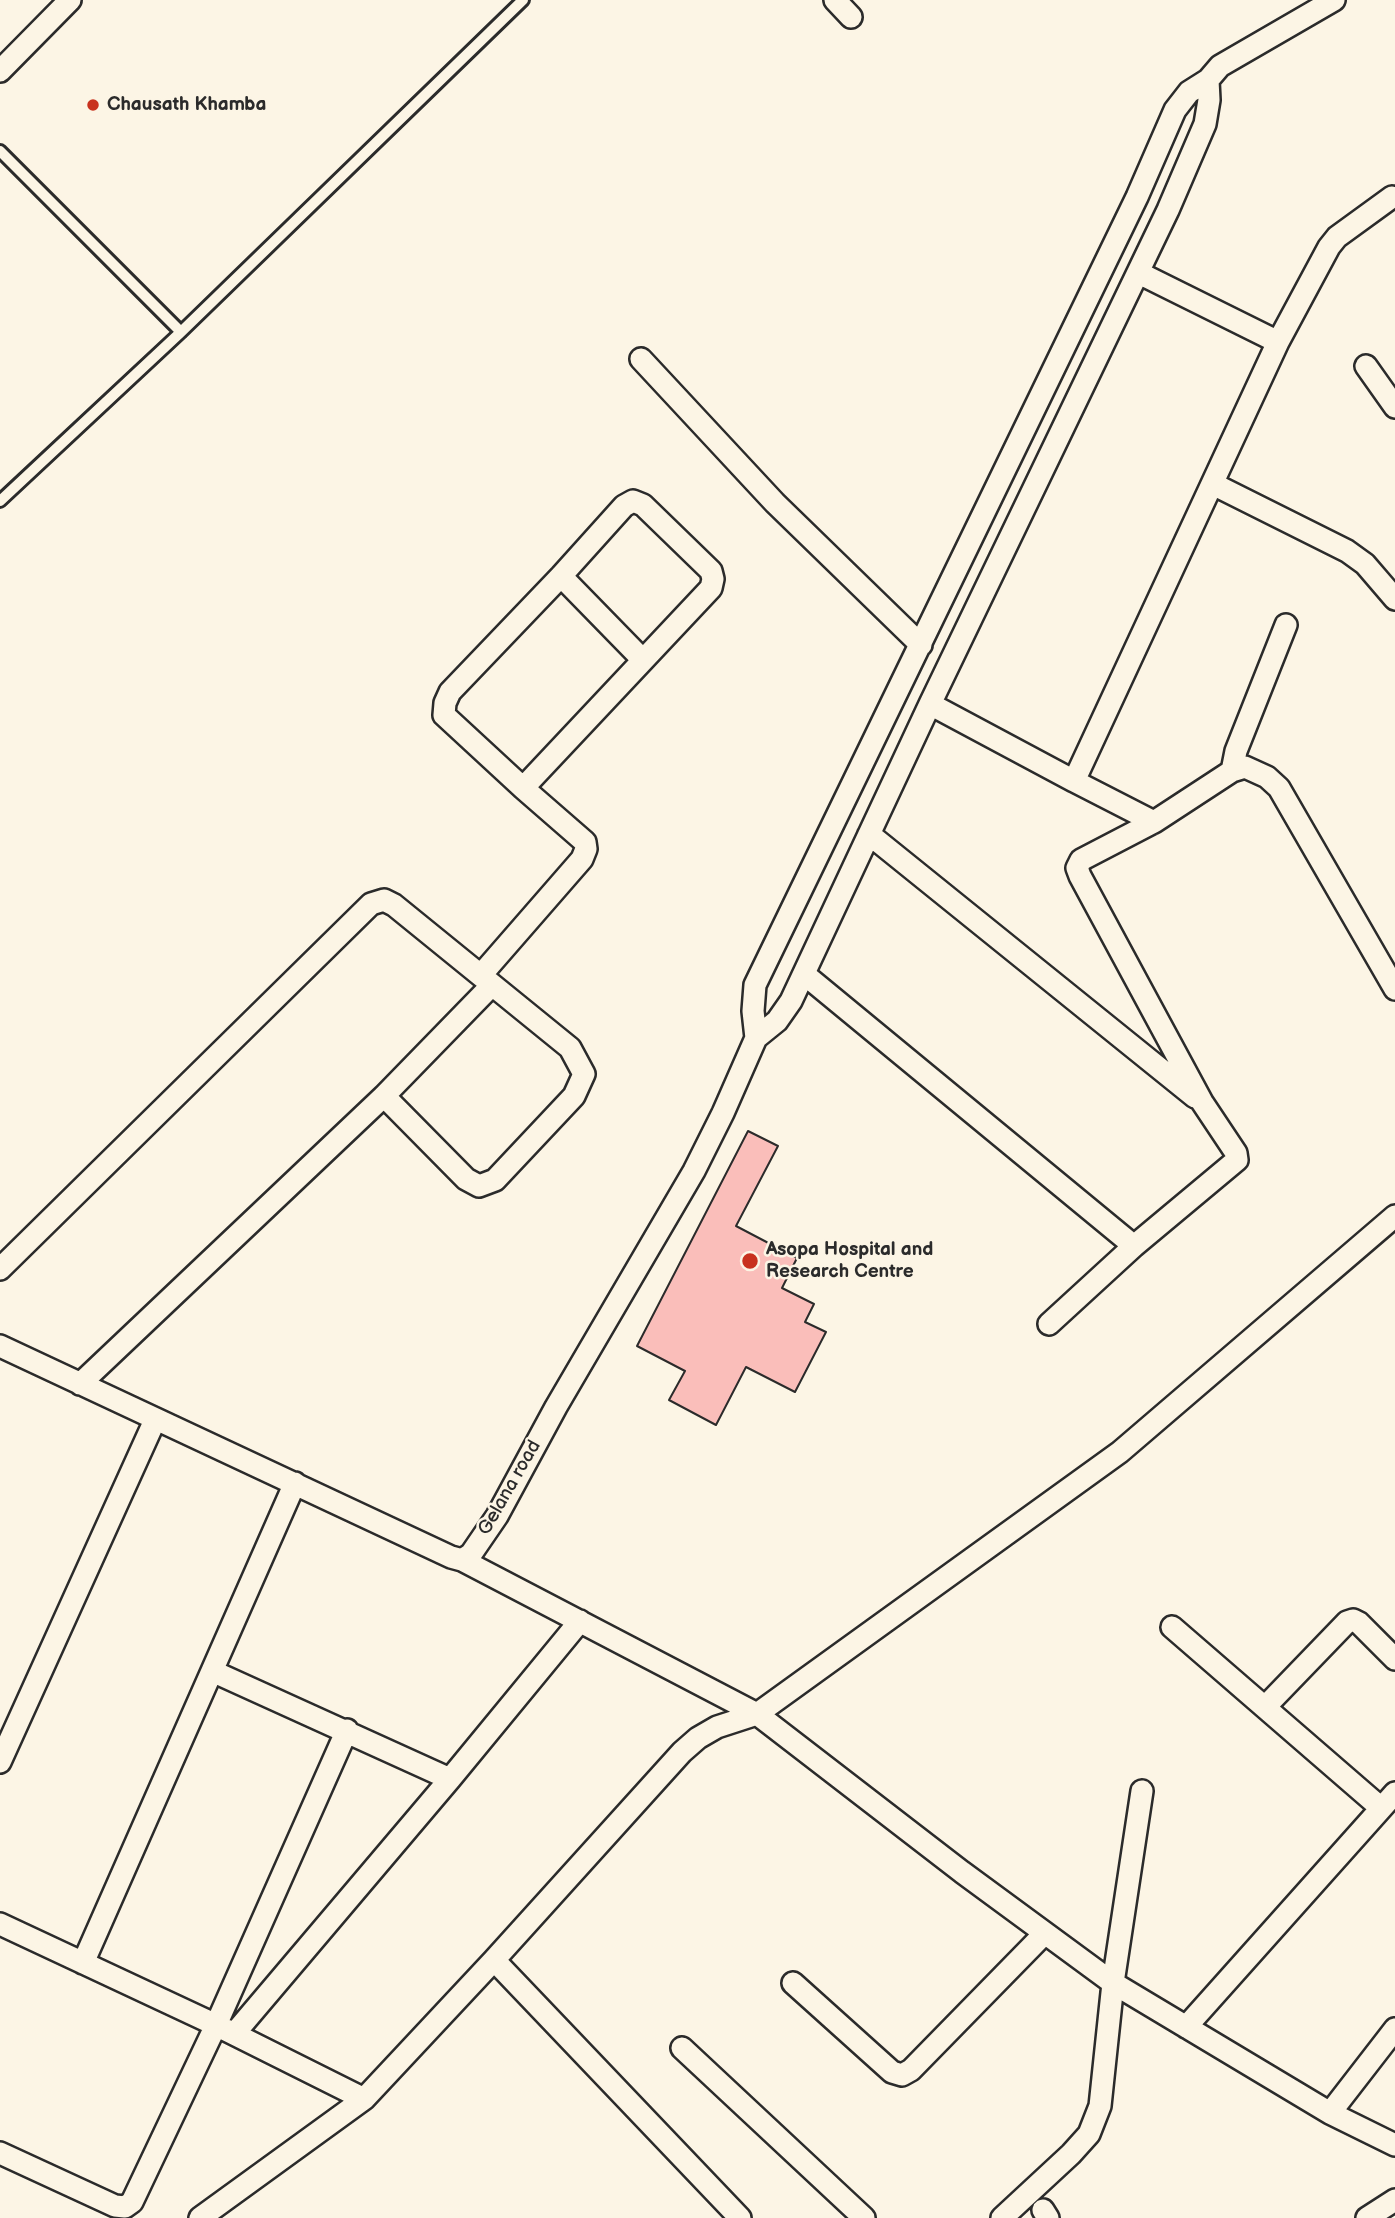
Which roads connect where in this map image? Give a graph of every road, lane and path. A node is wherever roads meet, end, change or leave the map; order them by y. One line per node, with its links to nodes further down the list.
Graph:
1 (70, 0): 6 (street)
2 (523, 0): 13 (lane)
3 (835, 0): 5 (street)
4 (1334, 0): 7 (street)
5 (851, 17)
6 (0, 71)
7 (1208, 80): 9 (street); 11 (street)
8 (0, 151): 13 (lane)
9 (1137, 197): 11 (street); 23 (street)
10 (1394, 198): 14 (street)
11 (1168, 210): 12 (street)
12 (1139, 274): 14 (street); 25 (street)
13 (181, 332): 19 (lane)
14 (1279, 342): 18 (street)
15 (640, 359): 23 (street)
16 (1366, 366): 17 (street)
17 (1395, 407)
18 (1213, 484): 21 (street); 27 (street)
19 (0, 501)
20 (561, 576): 24 (street); 24 (street); 28 (street)
21 (1395, 598)
22 (1286, 625): 26 (street)
23 (921, 645): 34 (street)
24 (642, 659): 28 (street)
25 (930, 704): 27 (street); 30 (street)
26 (1231, 771): 29 (street); 33 (street)
27 (1074, 781): 29 (street)
28 (523, 788): 32 (street)
29 (1154, 822): 36 (street)
30 (869, 834): 31 (street); 36 (street)
31 (804, 974): 34 (street); 38 (street)
32 (486, 980): 35 (street); 35 (street); 39 (street)
33 (1393, 983)
34 (756, 1038): 45 (street, Gelana road)
35 (384, 1096): 42 (street)
36 (1202, 1102): 38 (street)
37 (1395, 1216): 51 (street)
38 (1134, 1246): 40 (street)
39 (0, 1269)
40 (1049, 1324)
41 (0, 1346): 42 (street)
42 (80, 1384): 43 (street)
43 (155, 1420): 44 (street); 53 (street)
44 (295, 1483): 45 (street); 49 (street)
45 (462, 1559): 46 (street)
46 (580, 1621): 51 (street); 54 (street)
47 (1172, 1627): 50 (street)
48 (1395, 1659): 50 (street)
49 (212, 1671): 52 (street); 60 (street)
50 (1265, 1707): 56 (street)
51 (757, 1714): 58 (street); 59 (street)
52 (346, 1730): 54 (street); 64 (street)
53 (0, 1762)
54 (450, 1779): 64 (street)
55 (1142, 1791): 62 (street)
56 (1388, 1801): 63 (street)
57 (0, 1924): 60 (street)
58 (1045, 1933): 61 (street); 62 (street)
59 (494, 1960): 67 (street); 73 (street)
60 (83, 1963): 64 (street)
61 (793, 1983)
62 (1114, 1983): 63 (street); 75 (street)
63 (1186, 2027): 68 (street)
64 (225, 2029): 67 (street); 70 (street)
65 (1395, 2029): 68 (street)
66 (682, 2048): 74 (street)
67 (364, 2099): 72 (street)
68 (1330, 2113): 69 (street)
69 (1395, 2145)
70 (0, 2153)
71 (1395, 2200): 76 (street)
72 (200, 2218)
73 (740, 2218)
74 (864, 2218)
75 (1002, 2218)
76 (1367, 2218)

